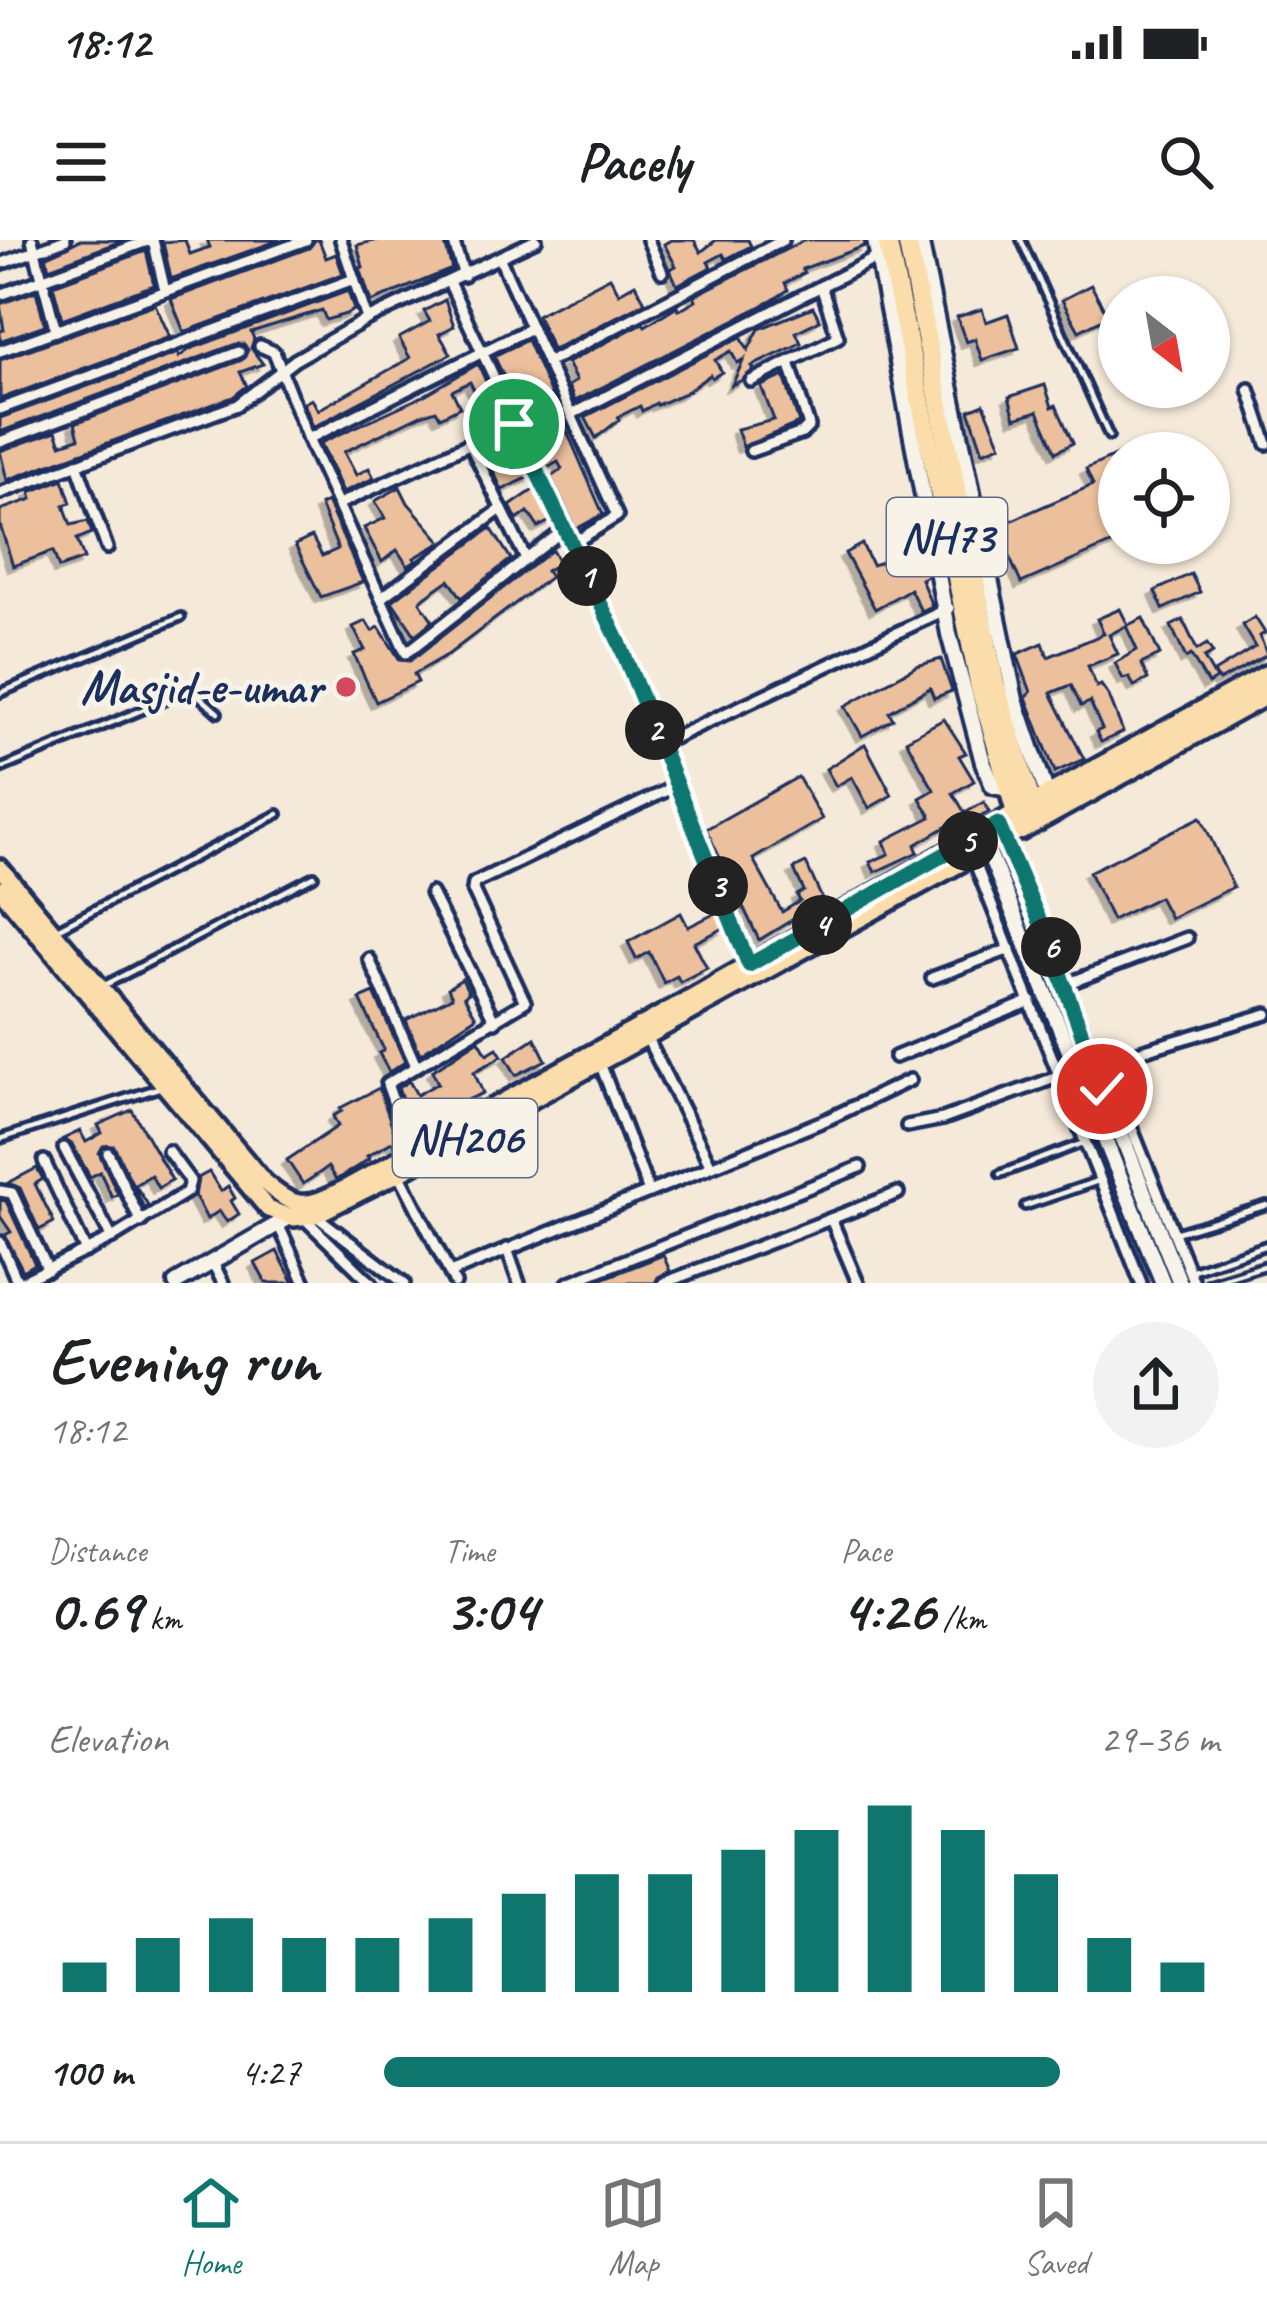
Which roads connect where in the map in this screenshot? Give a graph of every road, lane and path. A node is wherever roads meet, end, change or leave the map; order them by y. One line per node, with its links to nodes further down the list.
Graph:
1 (65, 240): 12 (street)
2 (152, 240): 19 (street); 22 (street)
3 (306, 240): 22 (street)
4 (341, 240): 18 (street)
5 (453, 240): 17 (street)
6 (536, 240): 14 (street)
7 (648, 240): 16 (street)
8 (783, 240): 32 (street)
9 (874, 240): 13 (street)
10 (1021, 240): 39 (lane)
11 (915, 241): 42 (highway, NH73)
12 (33, 246): 15 (street); 19 (street)
13 (882, 248): 21 (street); 42 (highway, NH73)
14 (500, 259): 17 (street); 25 (street)
15 (0, 264)
16 (662, 272)
17 (464, 276): 20 (street)
18 (354, 279): 24 (street); 36 (street)
19 (43, 280): 23 (street); 26 (street)
20 (449, 282): 24 (street); 30 (street)
21 (821, 286): 31 (street); 37 (street)
22 (165, 291): 26 (street)
23 (0, 295)
24 (367, 319): 33 (street)
25 (531, 328): 30 (street); 32 (street)
26 (56, 331): 28 (street)
27 (260, 346): 33 (street)
28 (0, 352)
29 (238, 352): 41 (street)
30 (481, 353): 38 (street); 40 (street)
31 (789, 362): 34 (street); 45 (street)
32 (547, 363): 37 (street)
33 (281, 373): 40 (street); 46 (street)
34 (751, 381)
35 (1249, 389): 44 (street)
36 (0, 409)
37 (572, 414): 51 (street)
38 (514, 424): 43 (street); 50 (street)
39 (1107, 432)
40 (308, 440): 48 (street)
41 (0, 442)
42 (937, 442): 55 (highway, NH73); 63 (highway, NH73)
43 (470, 444): 48 (street); 49 (street)
44 (1267, 444)
45 (751, 451)
46 (77, 464): 47 (street); 52 (street)
47 (0, 493)
48 (339, 504): 54 (street)
49 (501, 509): 53 (street); 54 (street)
50 (565, 529): 51 (street); 53 (street)
51 (572, 544): 61 (street)
52 (107, 548)
53 (526, 559): 54 (street)
54 (381, 598)
55 (953, 606): 61 (street); 63 (highway, NH73)
56 (181, 616): 58 (lane)
57 (1267, 676): 66 (highway)
58 (0, 693)
59 (1265, 702): 66 (highway)
60 (218, 713): 62 (lane)
61 (661, 744): 64 (street)
62 (0, 769)
63 (1024, 784): 66 (highway, NH73); 66 (street)
64 (678, 785): 76 (street); 82 (street)
65 (278, 814): 72 (lane)
66 (1022, 819): 67 (main road, NH206); 78 (street)
67 (981, 847): 74 (street); 76 (main road, NH206); 84 (main road, NH206); 136 (street)
68 (0, 868): 72 (main road)
69 (314, 876): 79 (lane)
70 (0, 889): 83 (main road)
71 (431, 893): 82 (street)
72 (52, 932): 79 (main road)
73 (1187, 938): 78 (street)
74 (1010, 949): 77 (street); 80 (street)
75 (369, 959): 87 (street)
76 (749, 965): 98 (main road, NH206)
77 (932, 979)
78 (1064, 985): 88 (street)
79 (98, 989): 83 (main road)
80 (1031, 1001): 85 (street); 89 (street)
81 (1267, 1014): 88 (street)
82 (495, 1022): 87 (street)
83 (119, 1023): 91 (main road); 111 (main road)
84 (647, 1038): 86 (main road, NH206); 101 (street)
85 (895, 1057)
86 (600, 1063): 103 (main road, NH206); 107 (street)
87 (416, 1066): 98 (street)
88 (1092, 1066): 92 (street)
89 (1060, 1076): 93 (street); 95 (street)
90 (910, 1080): 101 (street)
91 (164, 1086): 94 (lane); 111 (main road)
92 (1105, 1095): 114 (street); 124 (street)
93 (907, 1126)
94 (0, 1138)
95 (1086, 1142): 104 (lane); 105 (street)
96 (64, 1148): 115 (street)
97 (168, 1151): 113 (street)
98 (411, 1152): 111 (main road, NH206)
99 (108, 1154): 113 (street)
100 (44, 1161): 119 (street)
101 (711, 1166): 107 (street)
102 (860, 1167): 132 (street)
103 (399, 1173): 111 (main road, NH206); 123 (street)
104 (1000, 1174)
105 (1101, 1180): 110 (lane); 135 (street)
106 (0, 1191): 122 (street)
107 (649, 1192): 118 (street)
108 (898, 1193): 112 (street)
109 (1267, 1205): 114 (lane)
110 (1025, 1206)
111 (299, 1216): 120 (street); 128 (street); 129 (street); 130 (street)
112 (831, 1219): 133 (street); 134 (street)
113 (141, 1222): 115 (street)
114 (1174, 1233): 124 (street)
115 (112, 1238): 119 (street)
116 (0, 1242): 125 (street)
117 (1267, 1245): 124 (lane)
118 (507, 1249): 123 (street); 131 (street)
119 (86, 1251): 122 (street)
120 (214, 1262): 126 (street); 127 (street)
121 (1267, 1264): 137 (lane)
122 (48, 1270): 125 (street)
123 (452, 1278)
124 (1188, 1279)
125 (19, 1283)
126 (176, 1283)
127 (224, 1283)
128 (305, 1283)
129 (371, 1283)
130 (404, 1283)
131 (519, 1283)
132 (568, 1283)
133 (664, 1283)
134 (858, 1283)
135 (1141, 1283)
136 (1162, 1283)
137 (1209, 1283)

